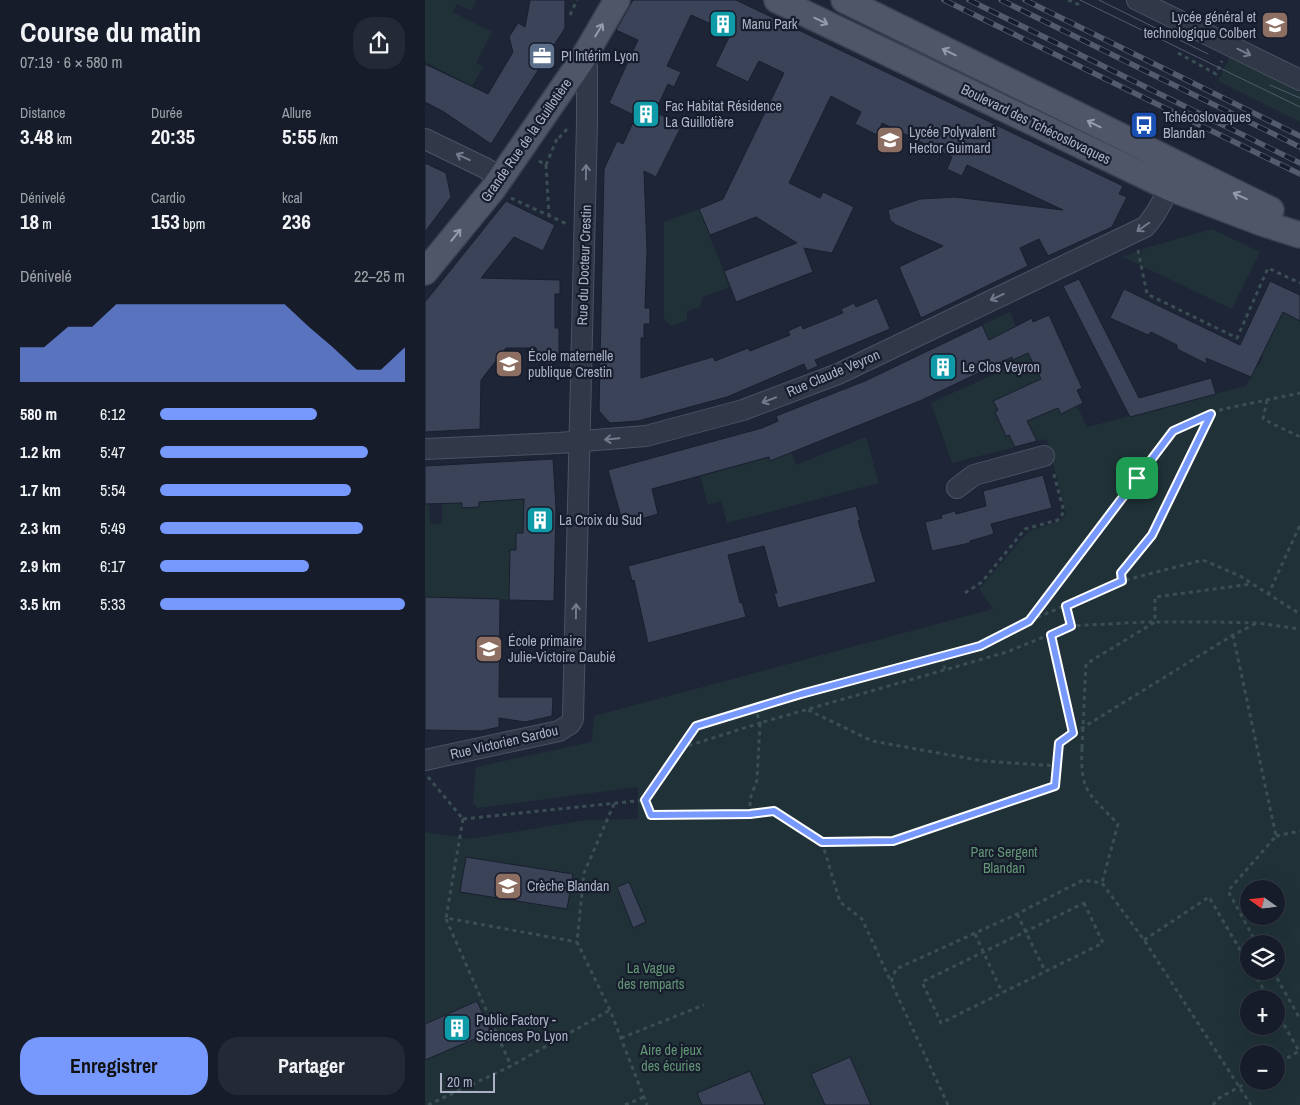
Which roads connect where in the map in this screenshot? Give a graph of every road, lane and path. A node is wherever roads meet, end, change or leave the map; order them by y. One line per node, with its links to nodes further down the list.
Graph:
1 (577, 0): 8 (path)
2 (617, 0): 11 (main road, Grande Rue de la Guillotière, one-way to 2)
3 (777, 0): 19 (main road, Boulevard des Tchécoslovaques, one-way to 19)
4 (844, 0): 17 (main road, Boulevard des Tchécoslovaques, one-way to 4)
5 (1068, 0): 7 (path)
6 (1137, 0): 12 (street, one-way to 12)
7 (1082, 6)
8 (570, 15)
9 (1178, 53): 10 (path)
10 (1225, 53)
11 (582, 60): 18 (main road, Grande Rue de la Guillotière); 31 (street, Rue du Docteur Crestin, one-way to 11)
12 (1300, 80)
13 (555, 133): 16 (path)
14 (425, 139): 18 (street, one-way to 14)
15 (533, 158): 16 (path)
16 (546, 165): 20 (path)
17 (1191, 172): 19 (street, Rue Claude Veyron); 21 (main road, Boulevard des Tchécoslovaques, one-way to 17)
18 (503, 187): 20 (path); 25 (main road, Grande Rue de la Guillotière, one-way to 18)
19 (1170, 188): 23 (main road, Boulevard des Tchécoslovaques); 31 (street, Rue Claude Veyron, one-way to 31)
20 (549, 216): 22 (path)
21 (1300, 224)
22 (569, 226)
23 (1300, 235)
24 (1140, 254): 26 (path)
25 (425, 272)
26 (1300, 283)
27 (1300, 393): 28 (path)
28 (1267, 400): 29 (path); 30 (path)
29 (1211, 414): 36 (path); 42 (path)
30 (1300, 437)
31 (579, 442): 32 (street, Rue Claude Veyron); 52 (street, Rue du Docteur Crestin, one-way to 31)
32 (425, 449)
33 (1044, 456): 34 (street); 38 (path)
34 (957, 488)
35 (1300, 525): 39 (path)
36 (1122, 581): 37 (path); 40 (path)
37 (1252, 584): 39 (path); 65 (path, bridge)
38 (965, 593)
39 (1268, 595): 41 (path)
40 (1066, 606): 42 (path); 44 (path)
41 (1300, 614)
42 (1029, 621): 48 (path)
43 (1258, 623): 44 (path); 45 (path); 47 (path)
44 (1071, 626): 46 (path)
45 (1300, 629)
46 (1051, 635): 49 (path); 54 (path)
47 (1233, 635): 54 (path); 63 (path)
48 (942, 658): 49 (path); 50 (path)
49 (945, 669): 51 (path)
50 (755, 707): 53 (path); 55 (path)
51 (807, 710): 53 (path); 57 (path)
52 (574, 712): 56 (street, Rue Victorien Sardou)
53 (760, 723): 55 (path); 60 (path)
54 (1073, 733): 57 (path)
55 (680, 748): 58 (path)
56 (426, 765): 61 (path)
57 (1057, 766): 64 (path)
58 (645, 800): 59 (path); 60 (path)
59 (615, 804): 61 (path); 72 (path)
60 (750, 814): 64 (path)
61 (463, 819): 67 (path)
62 (1300, 831): 63 (path)
63 (1277, 836): 70 (path)
64 (822, 842): 77 (path)
65 (1102, 883): 66 (path); 71 (path)
66 (1017, 914): 68 (path); 69 (path)
67 (446, 918): 72 (path); 85 (path)
68 (1026, 932): 74 (path); 75 (path); 75 (path)
69 (975, 934): 74 (path); 77 (path)
70 (1252, 935)
71 (1144, 940): 73 (path); 86 (path)
72 (577, 942): 80 (path)
73 (1240, 950)
74 (982, 953): 78 (path); 78 (path)
75 (1045, 971): 78 (path)
76 (1278, 980): 81 (path)
77 (891, 982): 91 (path)
78 (1002, 992)
79 (705, 1005): 83 (path)
80 (609, 1010): 83 (path); 85 (path)
81 (1300, 1019)
82 (1285, 1027): 84 (path)
83 (621, 1038): 87 (path)
84 (1285, 1060)
85 (511, 1066): 88 (path)
86 (1239, 1087): 92 (path); 93 (path)
87 (644, 1097): 89 (path); 90 (path)
88 (428, 1105)
89 (625, 1105)
90 (647, 1105)
91 (948, 1105)
92 (1213, 1105)
93 (1251, 1105)

